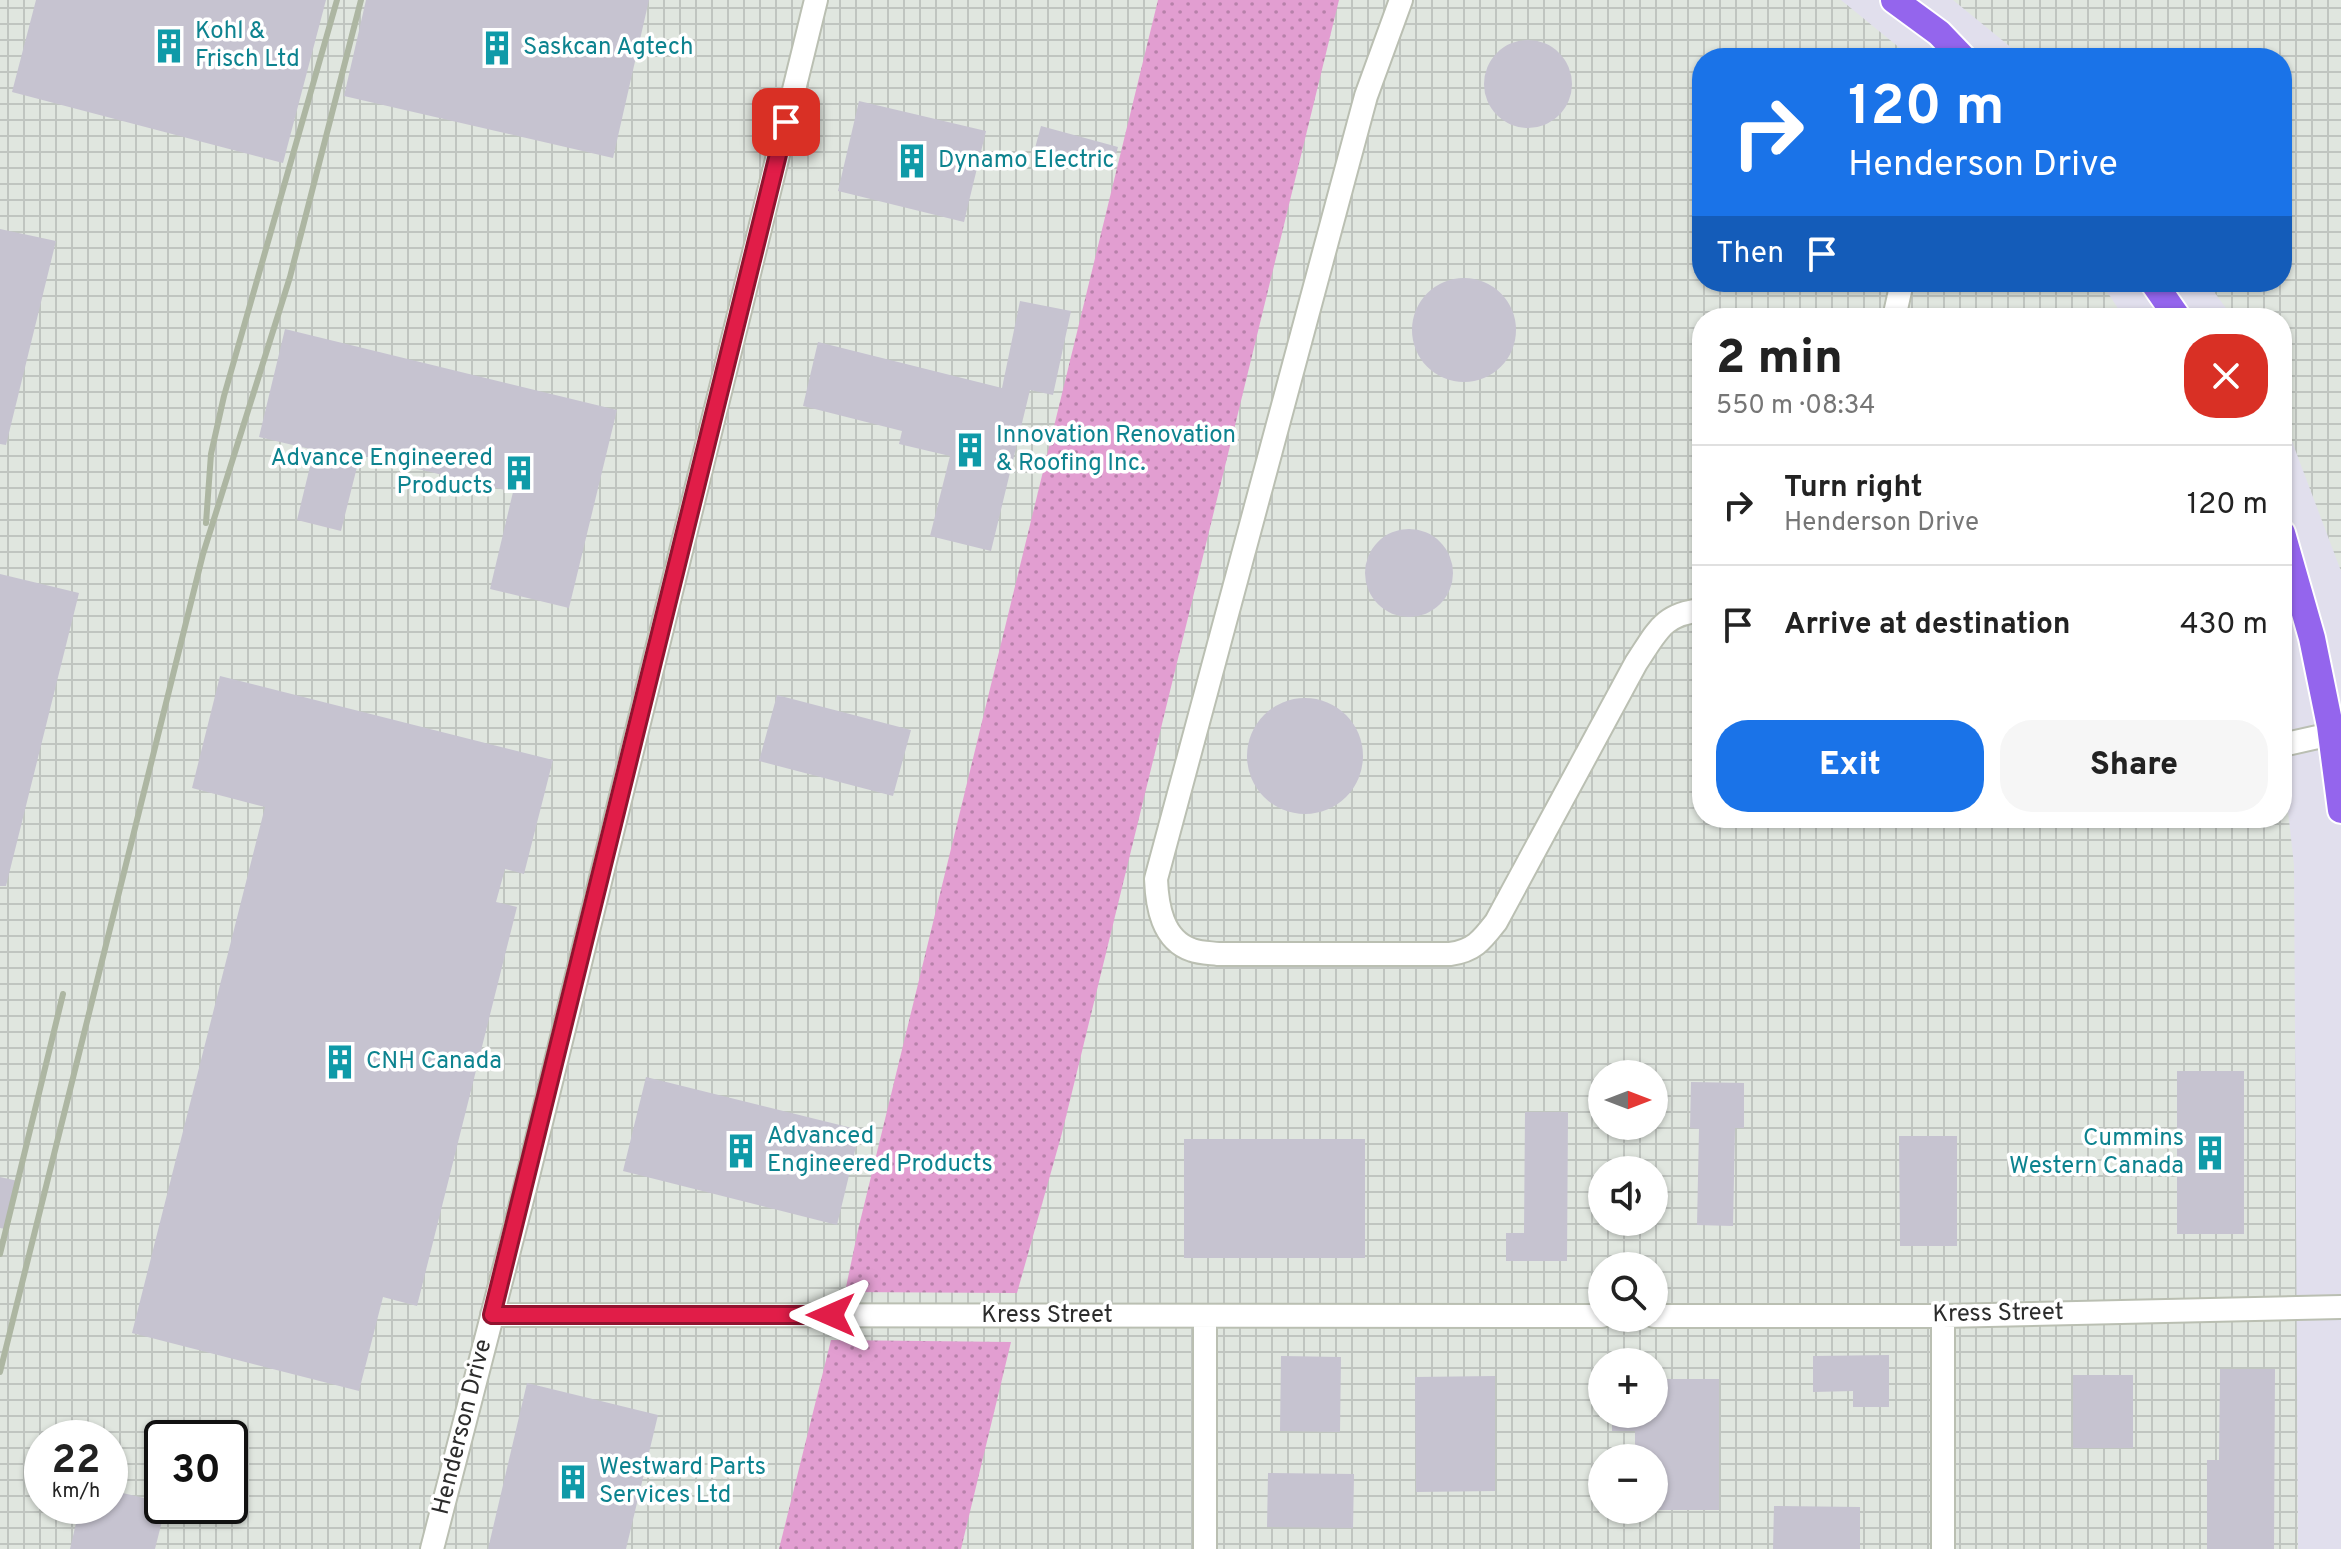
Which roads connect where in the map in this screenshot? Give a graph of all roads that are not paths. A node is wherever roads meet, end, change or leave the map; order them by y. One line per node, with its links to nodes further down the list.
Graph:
1 (816, 0): 11 (street, Henderson Drive)
2 (1401, 0): 6 (street)
3 (1894, 0): 4 (main road)
4 (1951, 48)
5 (2292, 568): 7 (main road)
6 (1692, 611)
7 (2331, 734): 8 (street); 9 (main road)
8 (2292, 743)
9 (2341, 810)
10 (2341, 1307): 14 (street, Kress Street)
11 (492, 1315): 15 (street, Kress Street); 16 (street, Henderson Drive)
12 (1588, 1316): 15 (street, Kress Street)
13 (1668, 1316): 14 (street, Kress Street)
14 (1943, 1316): 18 (street)
15 (1205, 1317): 17 (street)
16 (432, 1549)
17 (1205, 1549)
18 (1943, 1549)

